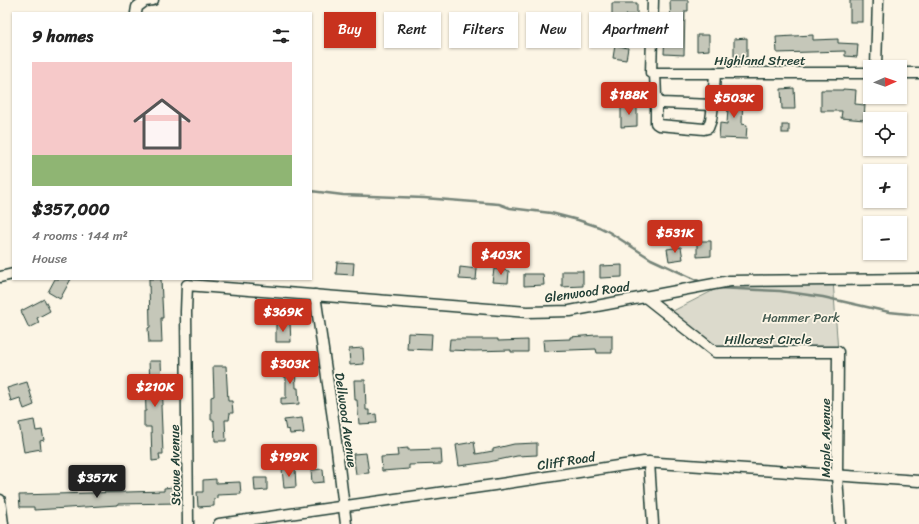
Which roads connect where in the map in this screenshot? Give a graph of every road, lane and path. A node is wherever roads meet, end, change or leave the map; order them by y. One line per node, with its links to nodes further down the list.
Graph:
1 (153, 0): 4 (street)
2 (653, 0): 6 (street)
3 (878, 0): 5 (street)
4 (136, 12)
5 (876, 60)
6 (653, 73): 7 (street, Highland Street); 11 (street)
7 (714, 73): 8 (street, Highland Street); 12 (street)
8 (863, 73)
9 (907, 73): 10 (street)
10 (919, 73)
11 (656, 97): 12 (street); 12 (street)
12 (713, 105)
13 (12, 274): 14 (street)
14 (0, 277)
15 (919, 279): 18 (street, Glenwood Road)
16 (187, 285): 17 (street, Glenwood Road); 26 (street, Stowe Avenue)
17 (315, 295): 18 (street, Glenwood Road); 24 (street, Dellwood Avenue)
18 (644, 296): 19 (street, Hillcrest Circle)
19 (838, 352): 21 (street, Maple Avenue)
20 (648, 462): 21 (street, Cliff Road); 24 (street, Cliff Road); 29 (street)
21 (837, 475): 22 (street, Cliff Road); 30 (street, Maple Avenue)
22 (919, 481)
23 (0, 500): 25 (street)
24 (345, 506): 27 (street, Cliff Road); 28 (street, Dellwood Avenue)
25 (3, 524)
26 (188, 524)
27 (219, 524)
28 (346, 524)
29 (653, 524)
30 (840, 524)

